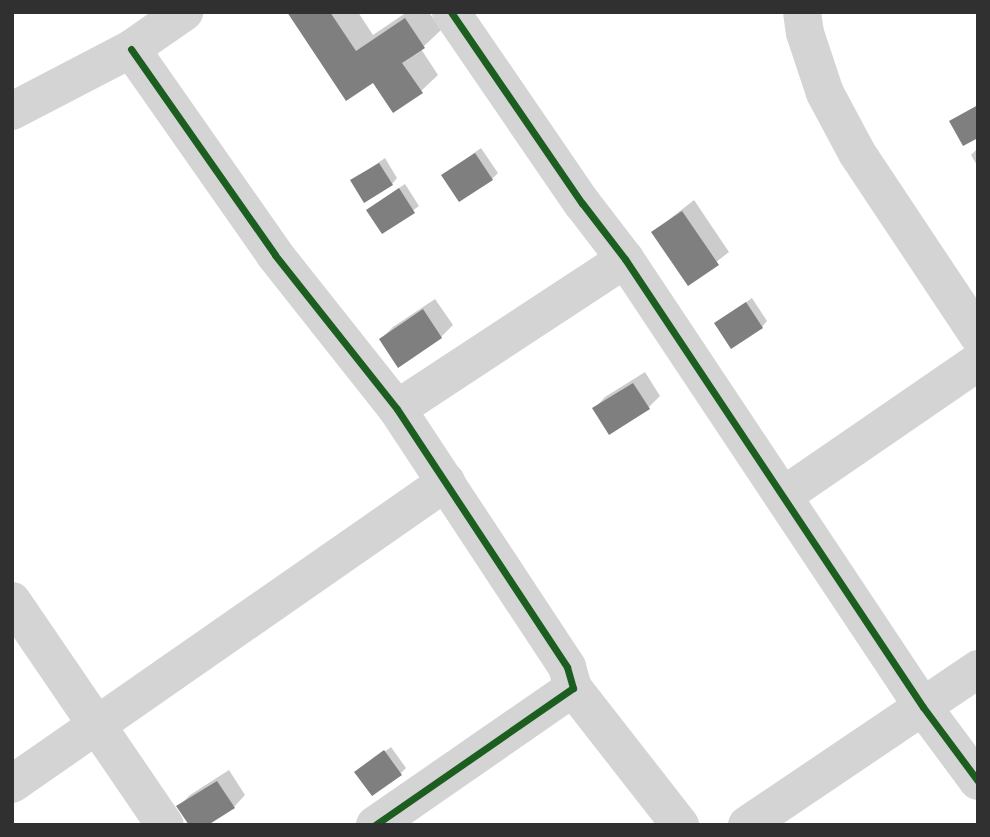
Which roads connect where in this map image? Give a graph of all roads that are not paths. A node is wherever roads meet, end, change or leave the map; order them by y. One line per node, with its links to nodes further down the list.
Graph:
1 (184, 12): 4 (street)
2 (451, 12): 6 (street)
3 (802, 12): 7 (street)
4 (131, 49): 5 (street); 9 (street)
5 (12, 111)
6 (625, 259): 9 (street); 11 (street)
7 (978, 335)
8 (978, 362): 11 (street)
9 (397, 409): 10 (street)
10 (446, 482): 14 (street); 16 (street)
11 (783, 496): 15 (street)
12 (12, 601): 16 (street)
13 (978, 669): 15 (street)
14 (573, 688): 19 (street); 22 (street)
15 (923, 707): 17 (street); 23 (street)
16 (98, 727): 18 (street); 20 (street)
17 (978, 781)
18 (12, 784)
19 (418, 812): 21 (street)
20 (165, 825)
21 (375, 825)
22 (680, 825)
23 (747, 825)

